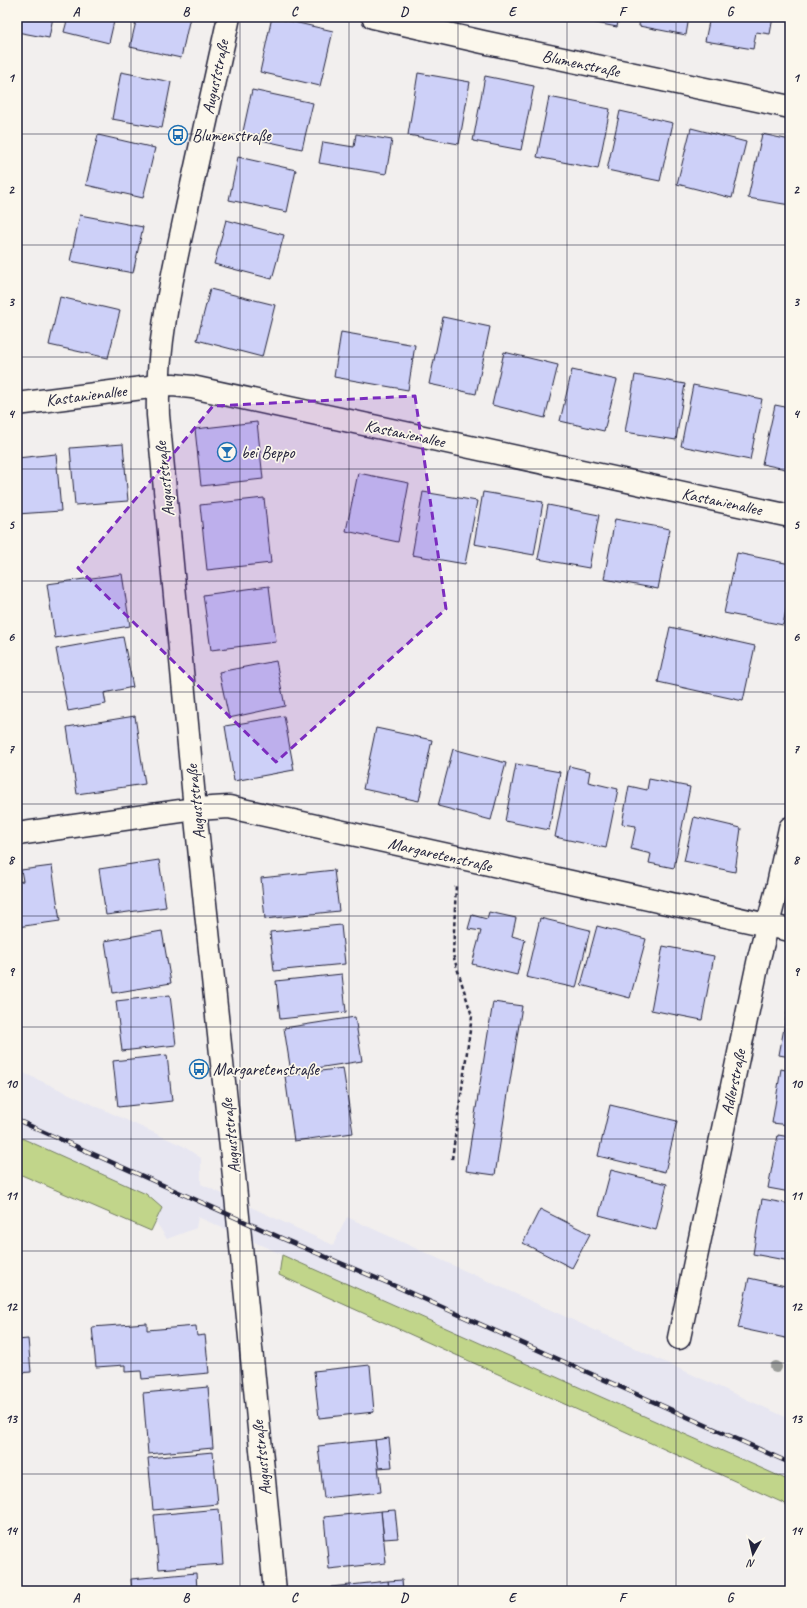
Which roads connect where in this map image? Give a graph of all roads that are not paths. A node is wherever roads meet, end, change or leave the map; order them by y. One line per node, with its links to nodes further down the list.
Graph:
1 (228, 17): 4 (street, Auguststraße)
2 (373, 17): 3 (street, Blumenstraße)
3 (790, 107)
4 (158, 386): 5 (street, Kastanienallee); 6 (street, Kastanienallee); 7 (street, Auguststraße)
5 (17, 404)
6 (790, 516)
7 (195, 809): 9 (street, Margaretenstraße); 10 (street, Margaretenstraße); 13 (street, Auguststraße)
8 (790, 828): 10 (street, Adlerstraße)
9 (17, 834)
10 (767, 926): 11 (street, Margaretenstraße); 12 (street, Adlerstraße)
11 (790, 930)
12 (679, 1338)
13 (275, 1591)

